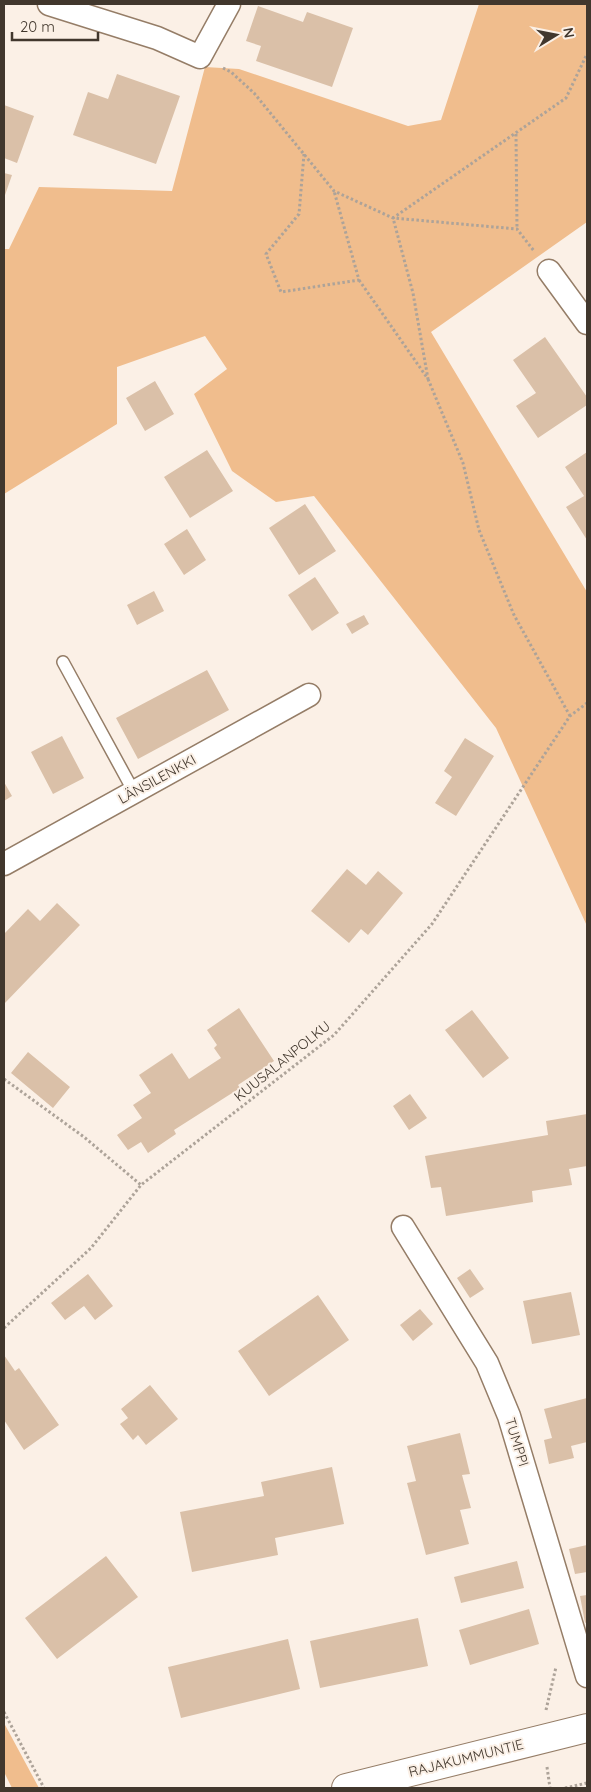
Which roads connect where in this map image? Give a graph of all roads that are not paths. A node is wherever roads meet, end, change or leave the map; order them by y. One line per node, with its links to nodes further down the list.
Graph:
1 (49, 4): 2 (street)
2 (229, 4)
3 (549, 271): 4 (street)
4 (587, 323)
5 (63, 662): 7 (lane)
6 (309, 695): 7 (street, LÄNSILENKKI)
7 (134, 792): 8 (street, LÄNSILENKKI)
8 (4, 864)
9 (403, 1227): 10 (street, TUMPPI)
10 (587, 1676)
11 (587, 1728): 12 (street, RAJAKUMMUNTIE)
12 (346, 1788)

